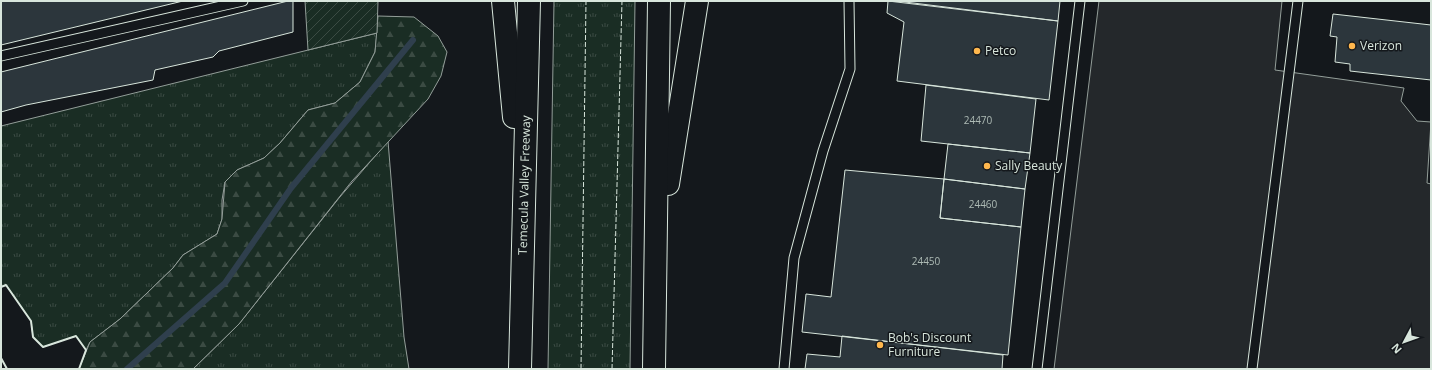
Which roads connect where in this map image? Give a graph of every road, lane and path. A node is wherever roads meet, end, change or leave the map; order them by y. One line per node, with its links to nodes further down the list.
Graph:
1 (243, 1): 9 (lane)
2 (503, 1): 10 (highway)
3 (529, 1): 10 (highway, Temecula Valley Freeway)
4 (659, 1): 11 (highway)
5 (697, 1): 11 (highway)
6 (849, 1): 14 (lane)
7 (1080, 1): 15 (lane)
8 (1298, 1): 16 (lane)
9 (1, 56)
10 (524, 218): 12 (highway, Temecula Valley Freeway)
11 (656, 258): 13 (highway)
12 (520, 369)
13 (654, 369)
14 (784, 369)
15 (1037, 369)
16 (1252, 369)

